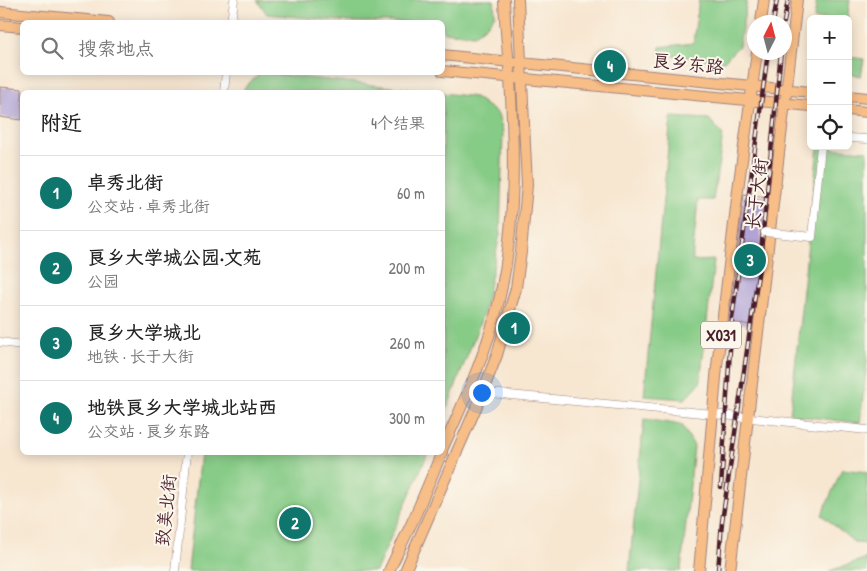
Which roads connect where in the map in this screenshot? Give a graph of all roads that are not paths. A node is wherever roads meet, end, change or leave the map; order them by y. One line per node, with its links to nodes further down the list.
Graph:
1 (234, 0): 9 (street)
2 (504, 0): 14 (main road)
3 (518, 0): 15 (main road)
4 (764, 0): 7 (main road)
5 (797, 0): 21 (main road, 长于大街 / X031)
6 (0, 12): 8 (main road)
7 (762, 15)
8 (87, 20)
9 (231, 20)
10 (0, 25): 11 (main road)
11 (20, 27)
12 (445, 55): 14 (main road, 良乡东路)
13 (756, 60): 20 (main road, 长于大街 / X031)
14 (508, 62): 15 (main road, 良乡东路); 18 (main road)
15 (522, 63): 19 (main road); 20 (main road, 良乡东路)
16 (445, 71): 18 (main road, 良乡东路)
17 (226, 75): 22 (street)
18 (510, 78): 19 (main road, 良乡东路); 37 (main road)
19 (522, 79): 26 (main road, 良乡东路); 38 (main road)
20 (752, 86): 21 (main road, 良乡东路); 26 (main road, 长于大街 / X031)
21 (786, 89): 23 (main road, 良乡东路); 27 (main road, 长于大街 / X031)
22 (224, 90)
23 (807, 92)
24 (852, 96): 25 (main road)
25 (867, 98)
26 (750, 100): 27 (main road, 良乡东路); 39 (main road, 长于大街 / X031)
27 (784, 103): 28 (main road, 良乡东路); 40 (main road, 长于大街 / X031)
28 (807, 106)
29 (852, 110): 30 (main road)
30 (867, 112)
31 (852, 138): 32 (street)
32 (867, 139)
33 (822, 150): 34 (street, bridge)
34 (765, 232)
35 (0, 342): 36 (street)
36 (20, 345)
37 (468, 390): 38 (street); 42 (main road)
38 (482, 392): 39 (street); 47 (main road)
39 (713, 414): 40 (street); 48 (main road, 长于大街 / X031)
40 (748, 417): 41 (street); 49 (main road, 长于大街 / X031)
41 (867, 430)
42 (445, 444)
43 (187, 455): 45 (street, 致美北街)
44 (440, 455): 46 (main road)
45 (175, 571)
46 (388, 571)
47 (405, 571)
48 (700, 571)
49 (730, 571)

